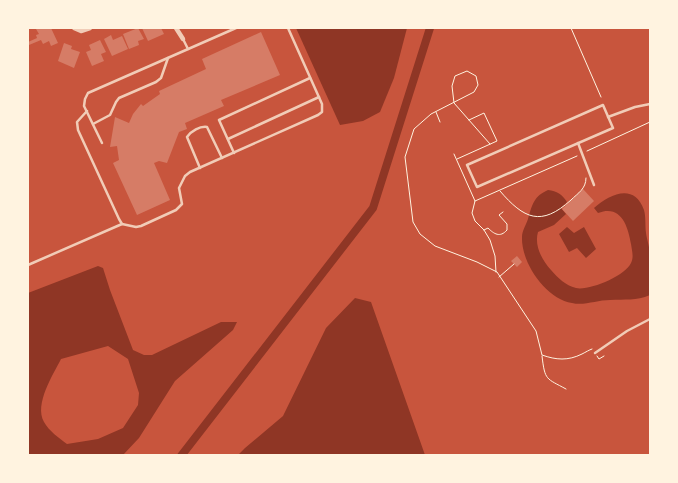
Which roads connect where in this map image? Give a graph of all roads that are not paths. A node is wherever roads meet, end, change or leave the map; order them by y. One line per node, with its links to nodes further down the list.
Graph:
1 (74, 28): 2 (street)
2 (90, 28)
3 (176, 28): 6 (street)
4 (236, 28): 7 (lane)
5 (288, 28): 9 (lane)
6 (183, 39): 7 (lane)
7 (188, 49): 8 (lane)
8 (168, 58): 12 (lane); 14 (lane)
9 (310, 78): 10 (lane); 15 (lane)
10 (319, 98): 15 (lane); 18 (lane)
11 (650, 104): 13 (lane)
12 (87, 111): 14 (lane); 22 (lane)
13 (608, 117): 17 (lane); 17 (lane)
14 (93, 124): 16 (lane)
15 (228, 139): 18 (lane)
16 (102, 143)
17 (578, 143): 21 (lane)
18 (234, 152): 19 (lane)
19 (222, 158): 20 (lane); 20 (lane)
20 (200, 168): 22 (lane)
21 (594, 185)
22 (122, 224): 23 (lane)
23 (28, 265)
24 (650, 319): 25 (lane)
25 (595, 353)

